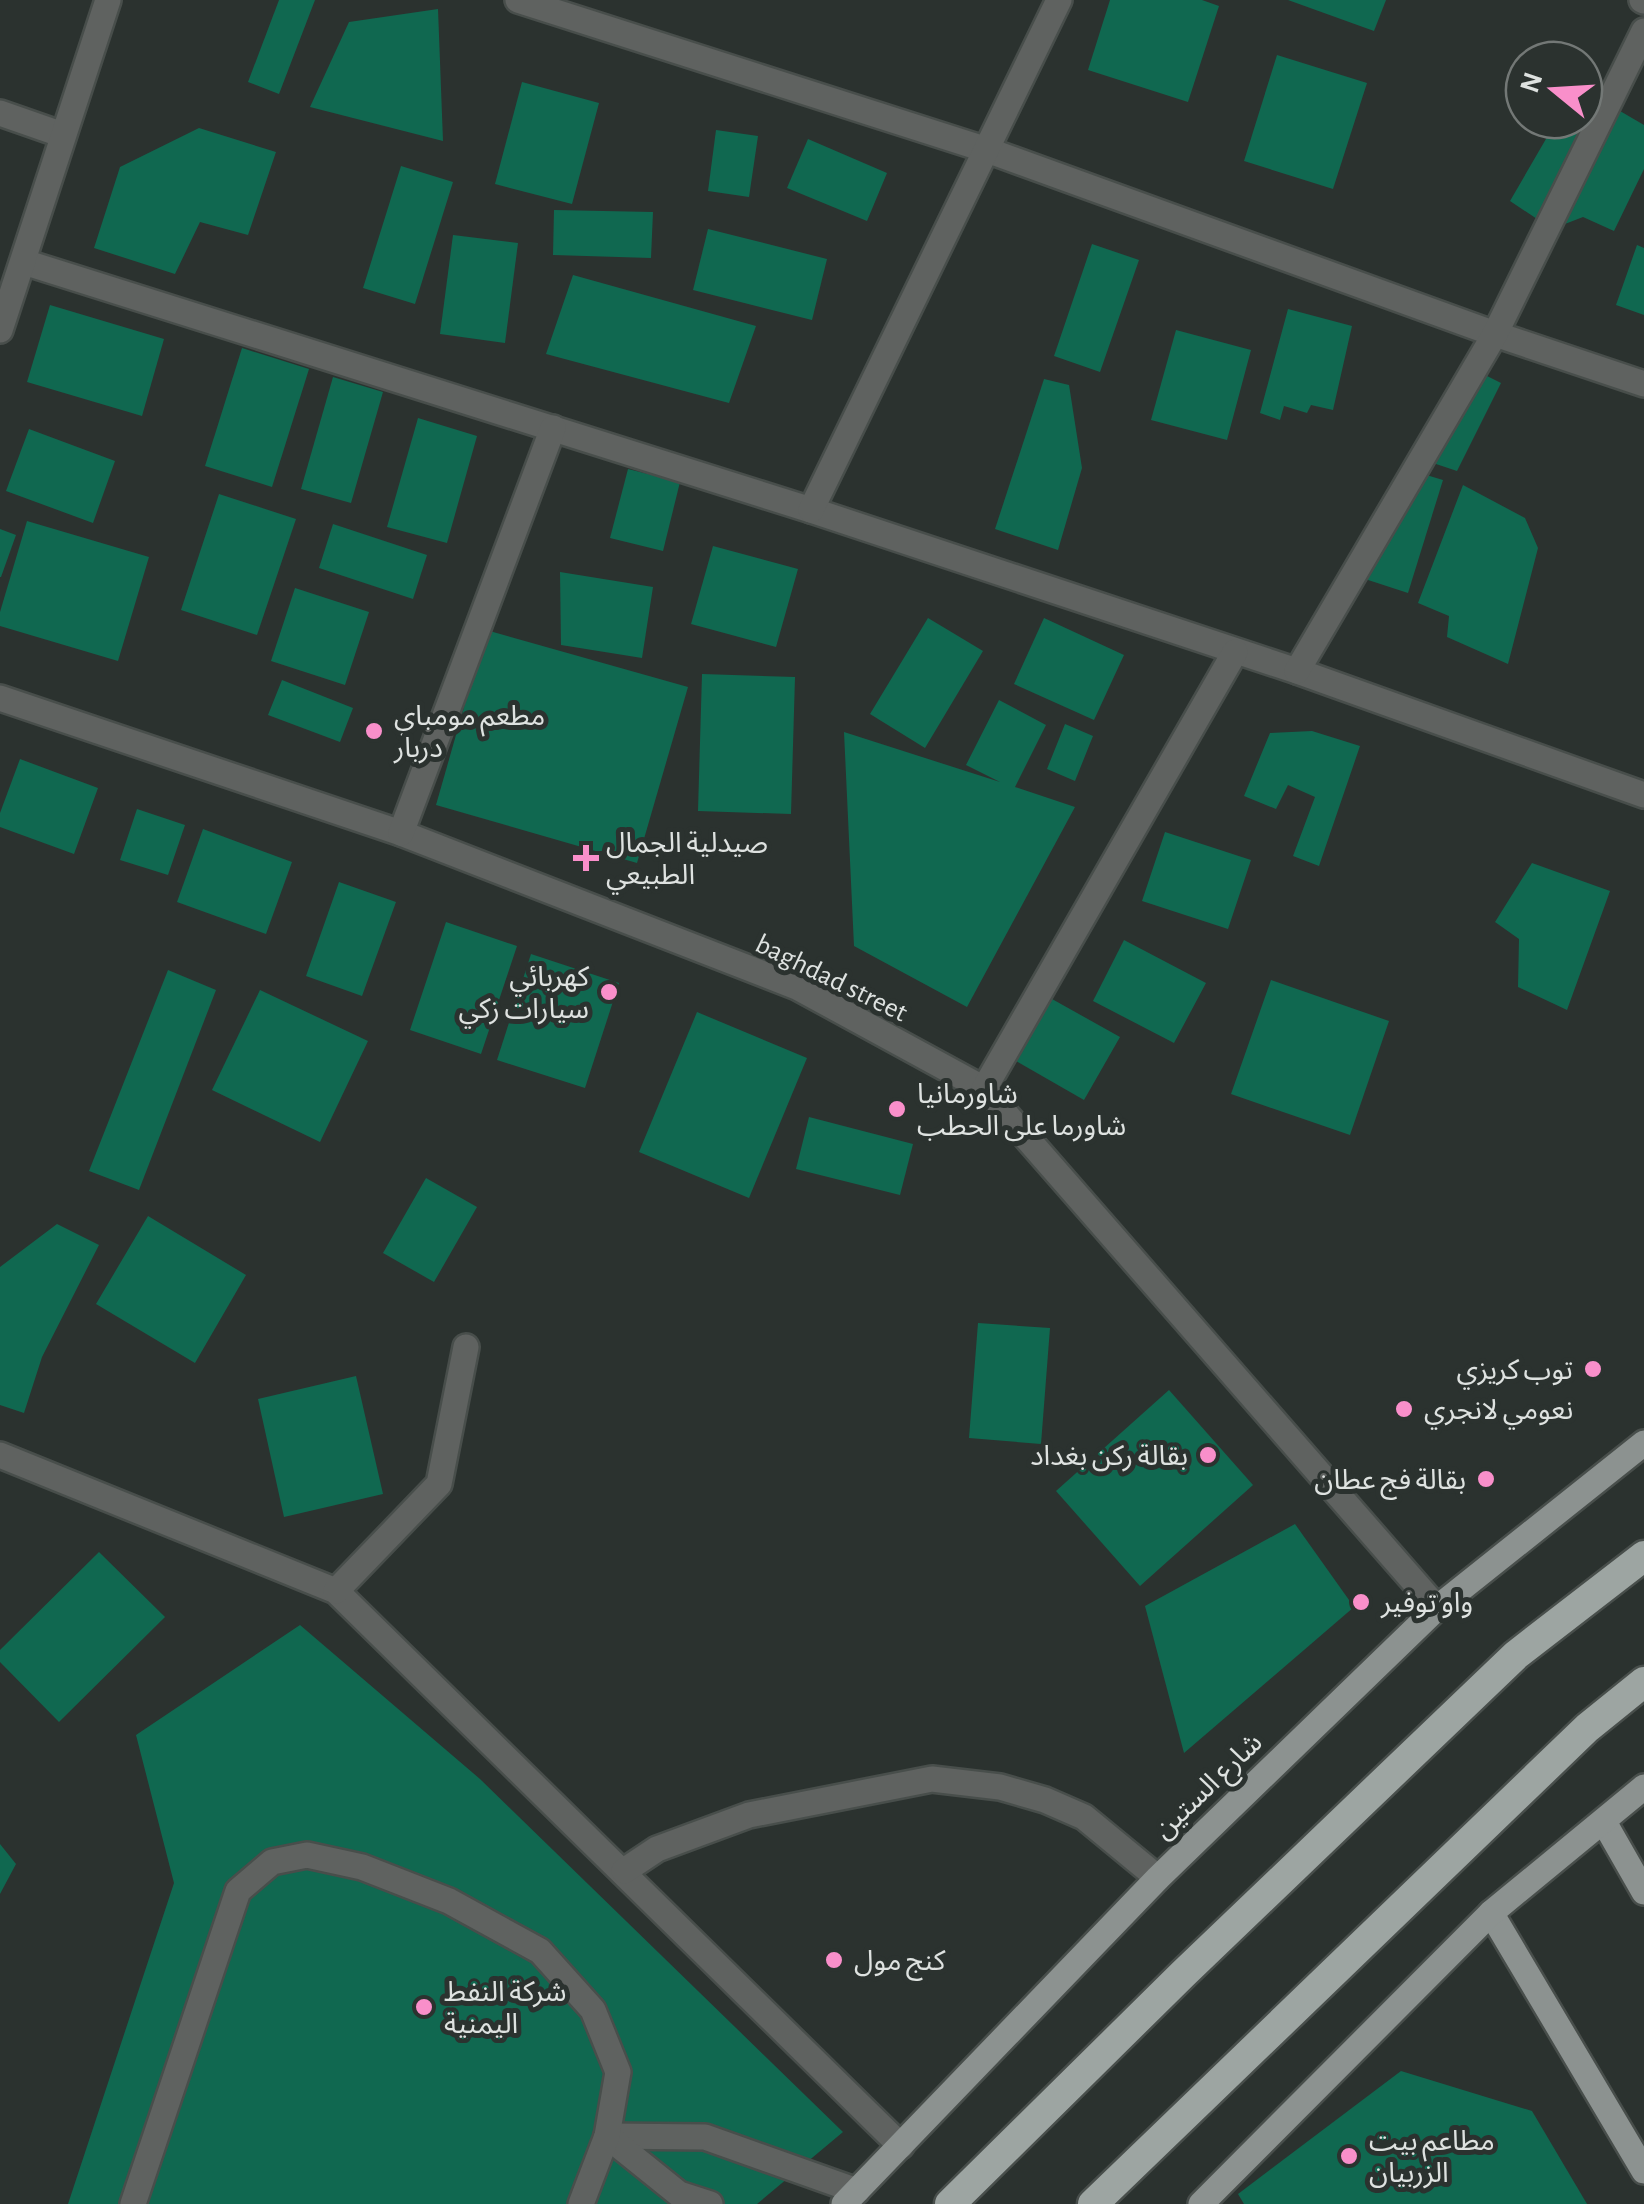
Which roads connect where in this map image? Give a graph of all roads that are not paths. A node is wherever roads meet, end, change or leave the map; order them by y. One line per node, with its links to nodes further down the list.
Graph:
1 (108, 0): 6 (street)
2 (518, 0): 7 (street)
3 (1060, 0): 7 (street)
4 (1644, 31): 10 (street)
5 (0, 114): 6 (street)
6 (64, 136): 8 (street)
7 (987, 150): 10 (street); 13 (street)
8 (24, 262): 9 (street); 12 (street)
9 (0, 330)
10 (1495, 334): 11 (street); 15 (street)
11 (1644, 384)
12 (553, 428): 13 (street); 18 (street)
13 (811, 510): 14 (street)
14 (1235, 652): 15 (street); 19 (street)
15 (1296, 671): 17 (street)
16 (0, 698): 18 (street, baghdad street)
17 (1644, 796)
18 (401, 833): 19 (street, baghdad street)
19 (984, 1089): 25 (street, baghdad street)
20 (466, 1347): 24 (street)
21 (1644, 1444): 25 (main road, شارع الستين)
22 (0, 1455): 24 (street)
23 (1644, 1556): 40 (highway)
24 (336, 1591): 29 (street)
25 (1436, 1608): 30 (main road, شارع الستين)
26 (1644, 1682): 41 (highway)
27 (1644, 1786): 28 (main road)
28 (1604, 1822): 31 (main road); 32 (main road)
29 (624, 1871): 30 (street); 34 (street)
30 (1158, 1878): 34 (main road, شارع الستين)
31 (1644, 1892)
32 (1492, 1913): 35 (main road); 42 (main road)
33 (606, 2136): 36 (street); 37 (street); 38 (street); 39 (street)
34 (901, 2146): 36 (main road, شارع الستين)
35 (1644, 2170)
36 (851, 2197)
37 (132, 2204)
38 (581, 2204)
39 (710, 2204)
40 (950, 2204)
41 (1093, 2204)
42 (1201, 2204)

